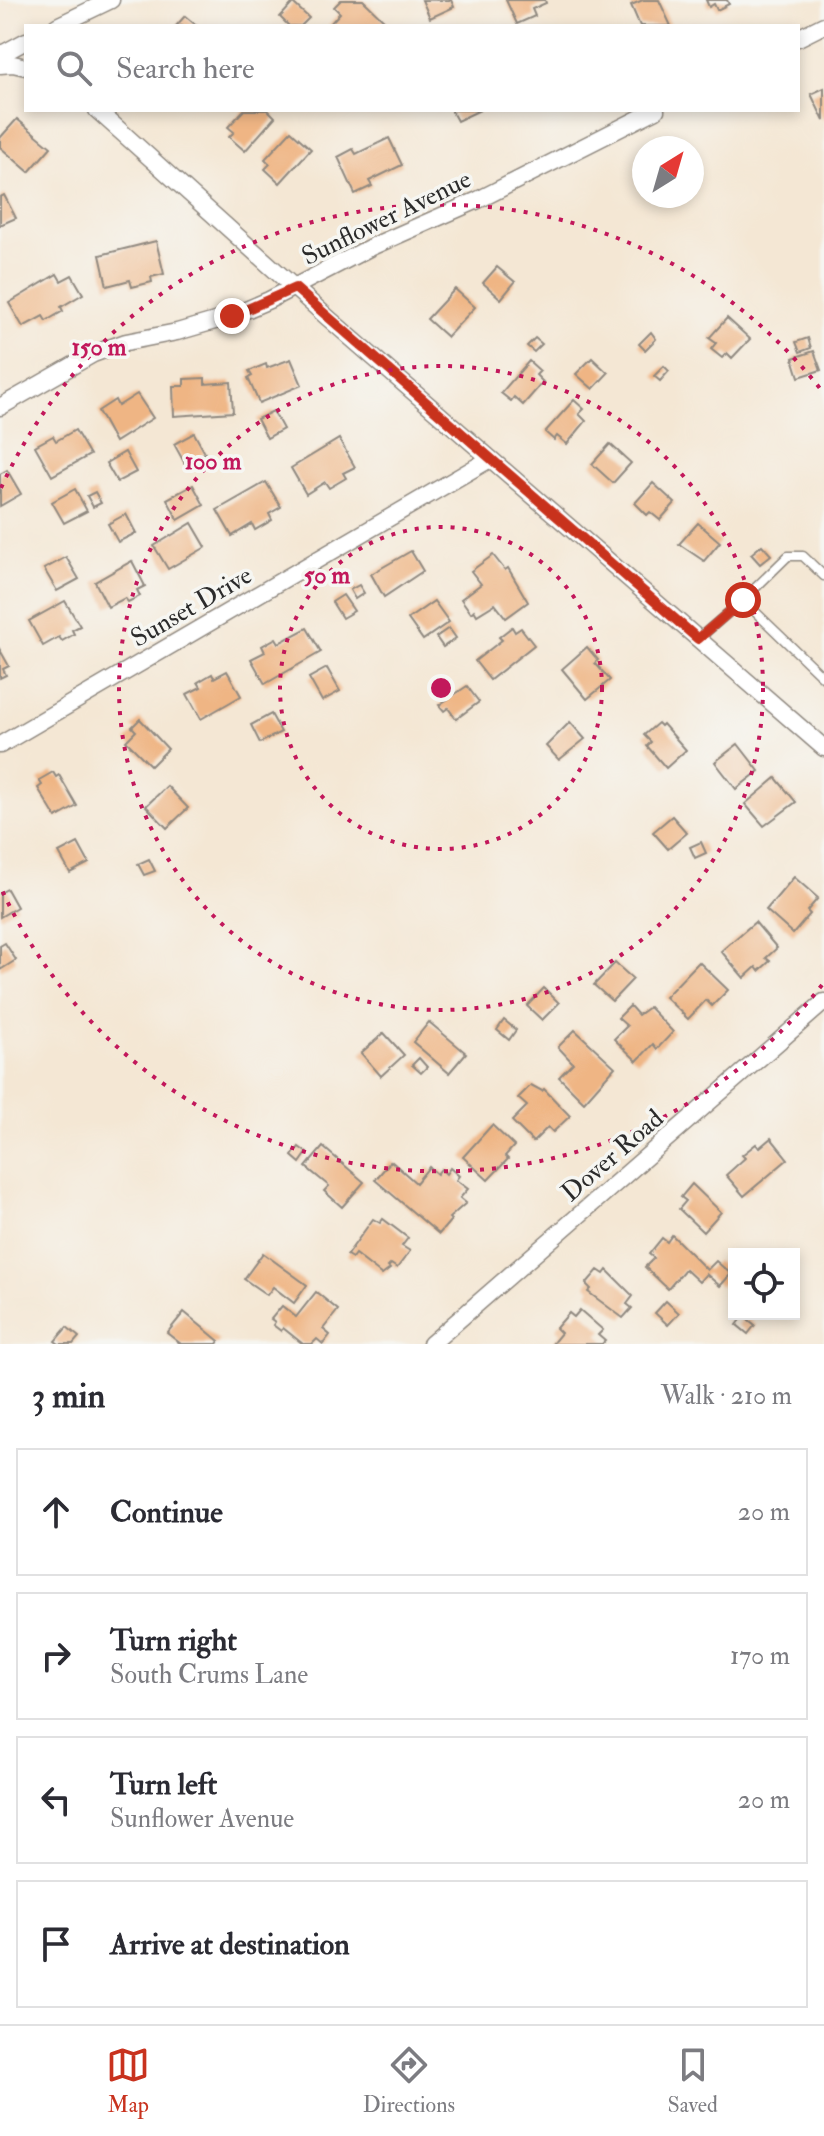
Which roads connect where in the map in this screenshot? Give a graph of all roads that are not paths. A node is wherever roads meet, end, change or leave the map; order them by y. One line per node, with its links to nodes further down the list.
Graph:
1 (111, 0): 2 (street)
2 (61, 24)
3 (824, 25): 4 (street)
4 (800, 37)
5 (24, 42): 6 (street)
6 (0, 55)
7 (0, 65): 8 (street)
8 (24, 67)
9 (99, 112): 11 (street)
10 (652, 112): 11 (street, Sunflower Avenue)
11 (295, 288): 12 (street, Sunflower Avenue); 13 (street)
12 (0, 407)
13 (490, 459): 16 (street); 18 (street, Sunset Drive)
14 (824, 576): 15 (lane)
15 (743, 600): 16 (lane); 17 (lane)
16 (698, 639): 19 (street)
17 (824, 678)
18 (0, 745)
19 (824, 748)
20 (824, 1002): 21 (street, Dover Road)
21 (431, 1344)

